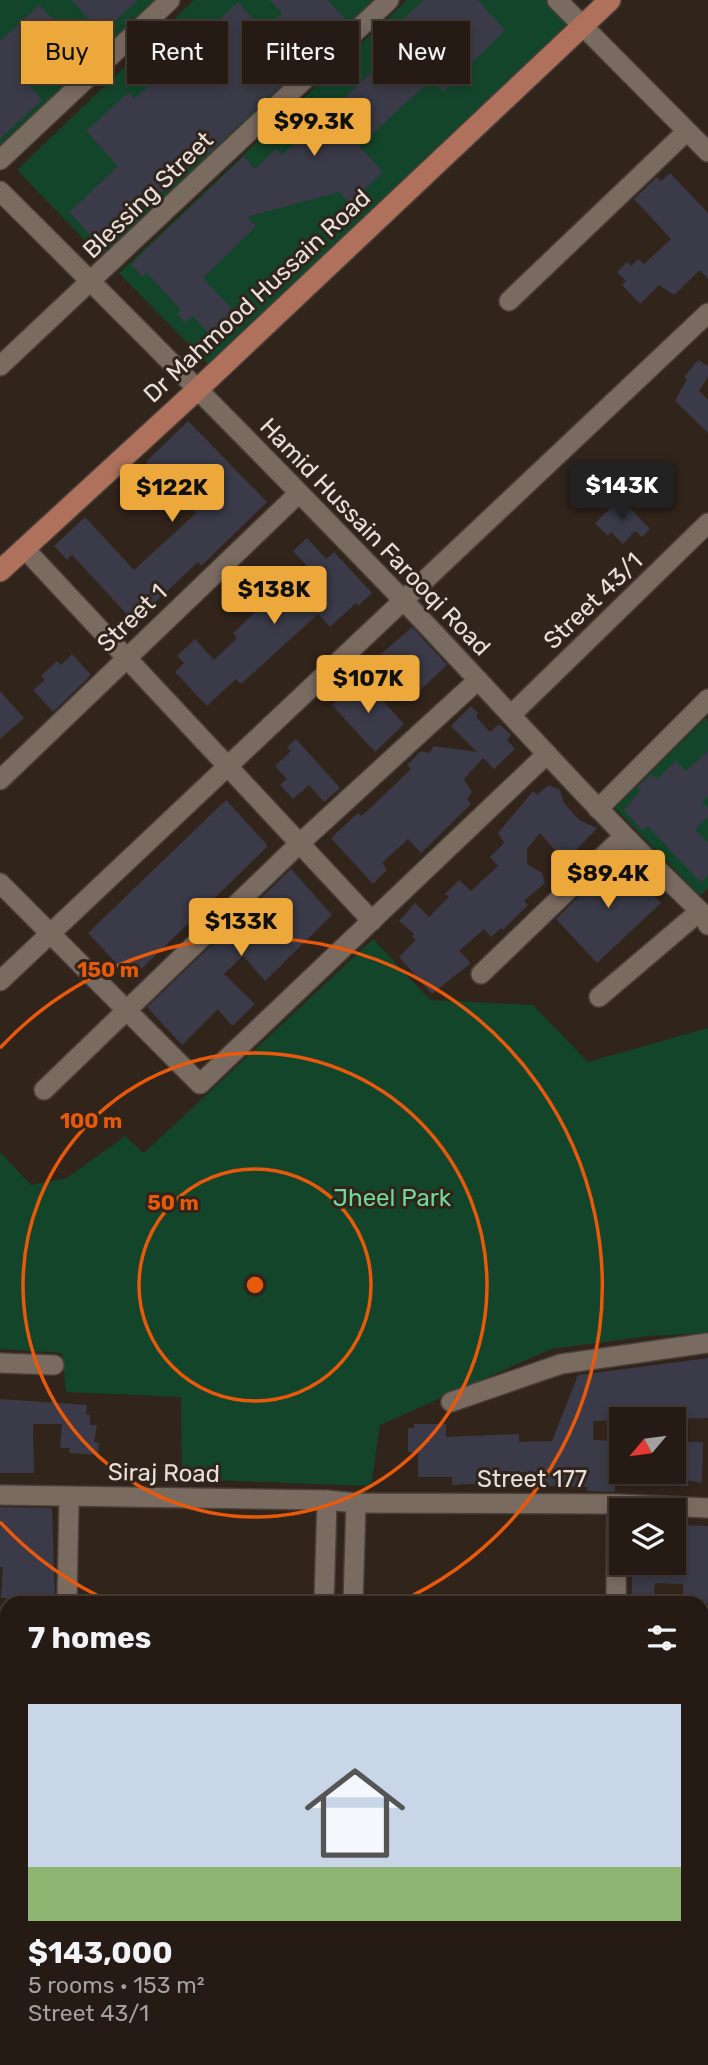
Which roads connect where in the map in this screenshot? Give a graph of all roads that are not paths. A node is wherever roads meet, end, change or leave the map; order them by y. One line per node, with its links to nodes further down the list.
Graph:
1 (170, 0): 8 (street)
2 (389, 0): 10 (street, Blessing Street)
3 (557, 0): 5 (street)
4 (610, 0): 5 (main road, Dr Mahmood Hussain Road)
5 (583, 26): 6 (street); 14 (main road, Dr Mahmood Hussain Road)
6 (687, 131): 7 (street); 11 (street)
7 (708, 152)
8 (0, 160)
9 (0, 191): 10 (street, Hamid Hussain Farooqi Road)
10 (92, 282): 13 (street, Blessing Street); 14 (street, Hamid Hussain Farooqi Road)
11 (509, 301)
12 (708, 313): 19 (street)
13 (0, 366)
14 (198, 389): 15 (street, Hamid Hussain Farooqi Road); 17 (main road, Dr Mahmood Hussain Road)
15 (299, 494): 19 (street, Hamid Hussain Farooqi Road); 20 (street, Street 1)
16 (708, 523): 23 (street, Street 43/1)
17 (24, 548): 18 (main road, Dr Mahmood Hussain Road); 20 (street)
18 (0, 571)
19 (404, 601): 21 (street, Hamid Hussain Farooqi Road); 25 (street)
20 (126, 658): 25 (street); 26 (street, Street 1)
21 (478, 680): 23 (street, Hamid Hussain Farooqi Road); 29 (street)
22 (707, 702): 27 (street)
23 (511, 715): 24 (street, Hamid Hussain Farooqi Road)
24 (547, 754): 27 (street, Hamid Hussain Farooqi Road); 32 (street)
25 (226, 768): 29 (street); 33 (street)
26 (0, 780)
27 (598, 809): 28 (street, Hamid Hussain Farooqi Road)
28 (623, 837): 31 (street, Hamid Hussain Farooqi Road); 34 (street)
29 (299, 844): 32 (street); 37 (street)
30 (0, 883): 33 (street)
31 (704, 918): 36 (street)
32 (372, 921): 37 (street)
33 (50, 934): 35 (street); 37 (street)
34 (481, 974)
35 (0, 981)
36 (599, 997)
37 (126, 1010): 38 (street)
38 (44, 1090)
39 (708, 1343): 42 (street)
40 (0, 1363): 41 (street)
41 (54, 1365)
42 (450, 1402)
43 (0, 1495): 44 (street, Siraj Road)
44 (69, 1497): 45 (street, Siraj Road); 51 (street)
45 (327, 1500): 46 (street, Siraj Road); 52 (street)
46 (356, 1503): 47 (street, Street 177); 53 (street)
47 (609, 1504)
48 (686, 1507): 49 (street, Street 177)
49 (708, 1508)
50 (616, 1575): 54 (street)
51 (67, 1596)
52 (324, 1596)
53 (353, 1596)
54 (616, 1596)

